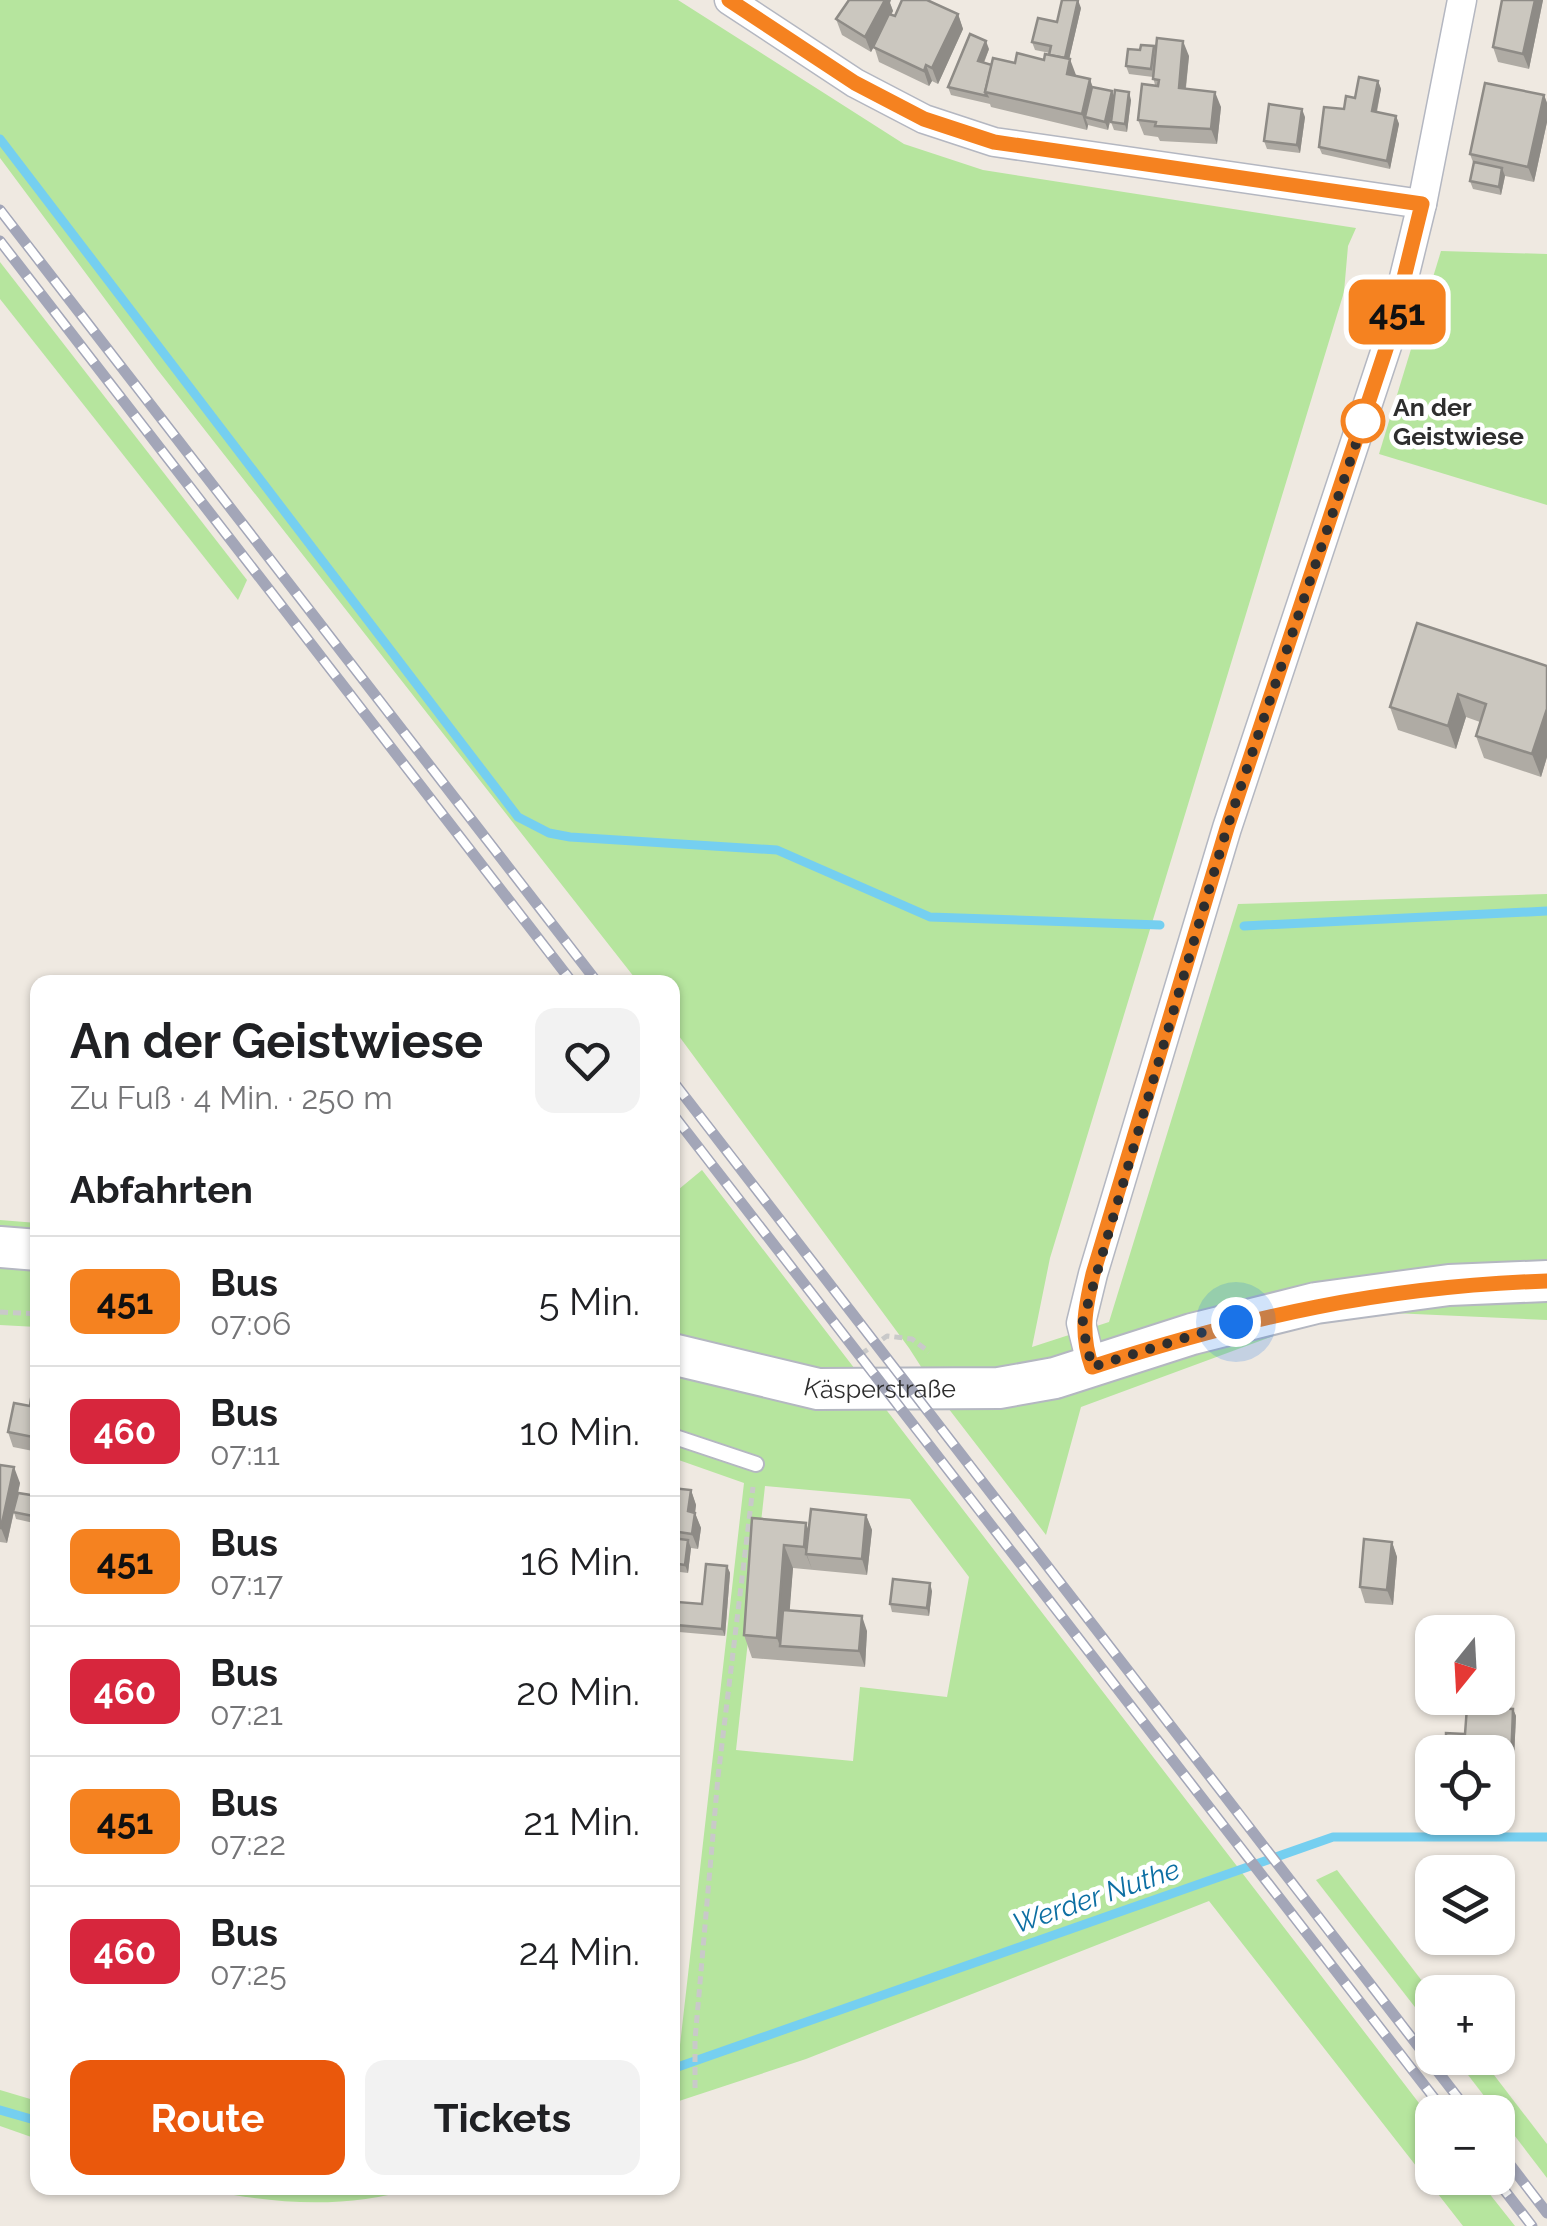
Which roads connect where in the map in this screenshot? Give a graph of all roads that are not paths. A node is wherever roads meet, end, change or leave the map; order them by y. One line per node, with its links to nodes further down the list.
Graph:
1 (729, 0): 3 (street)
2 (1462, 0): 3 (street)
3 (1422, 204): 8 (street)
4 (0, 1247): 5 (main road)
5 (30, 1249)
6 (1547, 1281): 8 (main road, Käsperstraße)
7 (680, 1356): 8 (main road, Käsperstraße)
8 (1092, 1367)
9 (680, 1439): 10 (lane)
10 (756, 1464)

